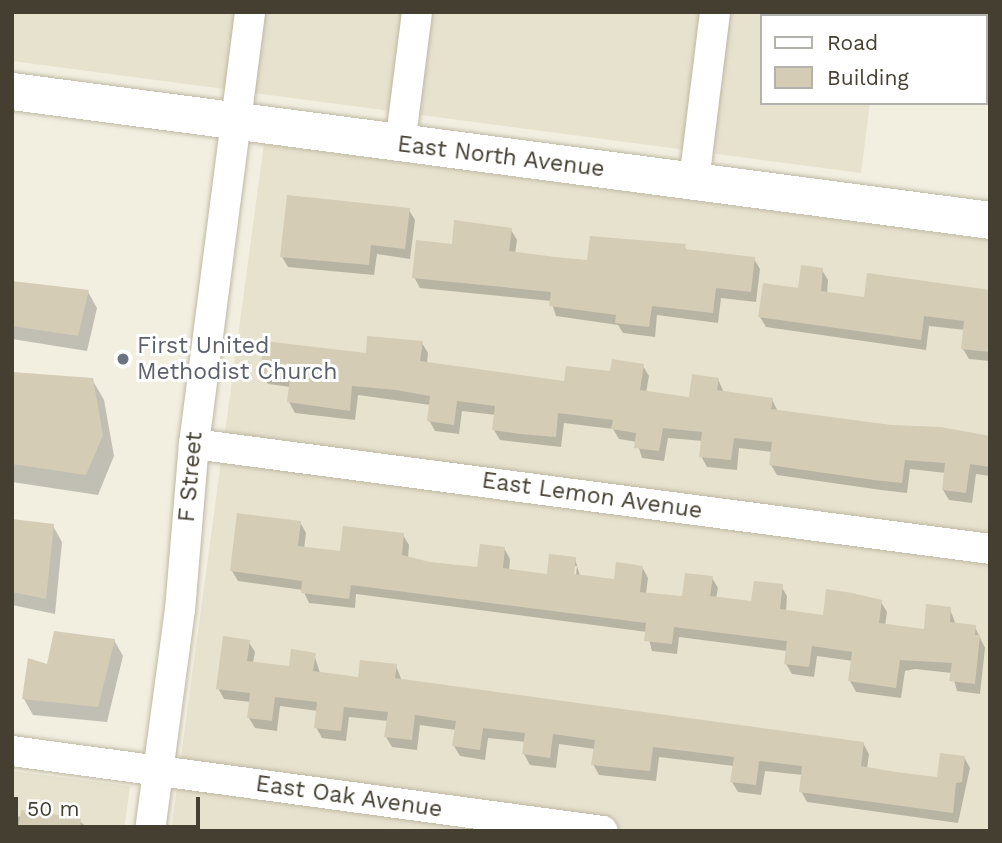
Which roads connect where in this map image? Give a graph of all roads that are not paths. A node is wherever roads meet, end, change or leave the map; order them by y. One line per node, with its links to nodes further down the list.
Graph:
1 (250, 12): 5 (street, F Street)
2 (417, 12): 6 (street)
3 (715, 12): 7 (street)
4 (12, 91): 5 (street, East North Avenue)
5 (233, 123): 6 (street, East North Avenue); 9 (street, F Street)
6 (400, 145): 7 (street, East North Avenue)
7 (694, 181): 8 (street, East North Avenue)
8 (990, 220)
9 (194, 444): 10 (street, East Lemon Avenue); 12 (street, F Street)
10 (990, 549)
11 (12, 751): 12 (street, East Oak Avenue)
12 (158, 772): 13 (street, F Street); 14 (street, East Oak Avenue)
13 (150, 831)
14 (603, 831)

